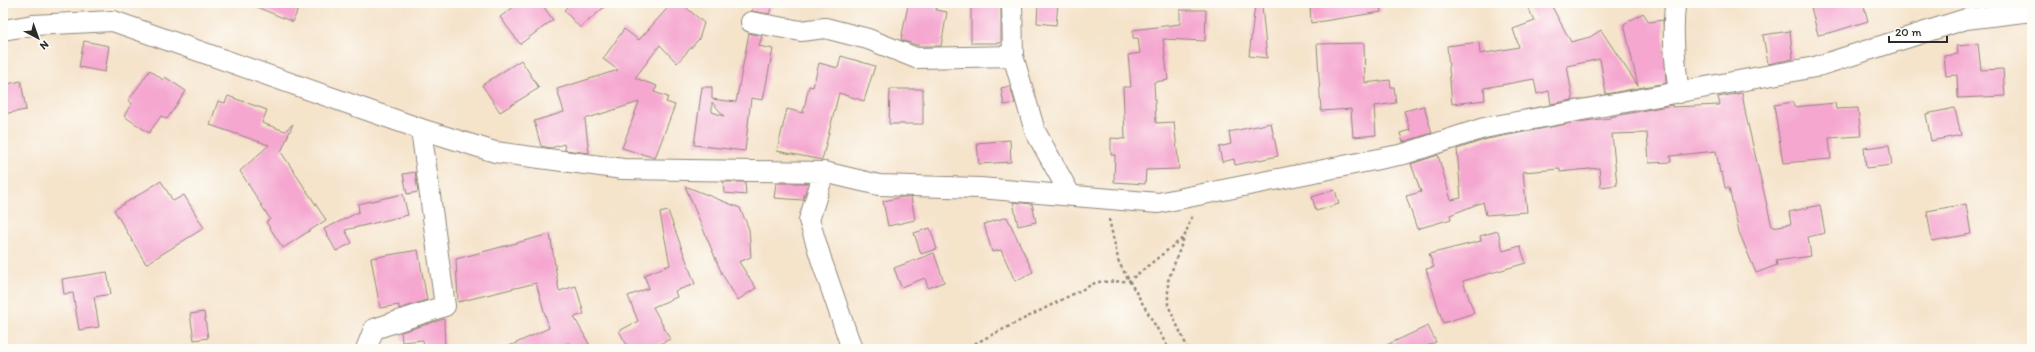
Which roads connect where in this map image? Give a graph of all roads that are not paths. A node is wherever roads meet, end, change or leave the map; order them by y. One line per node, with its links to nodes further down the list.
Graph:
1 (1012, 3): 6 (street)
2 (1674, 5): 7 (street)
3 (2032, 11): 7 (street)
4 (751, 22): 6 (street)
5 (3, 30): 8 (street)
6 (1013, 56): 10 (street)
7 (1679, 92): 10 (street)
8 (421, 129): 9 (street); 11 (street)
9 (824, 172): 10 (street); 12 (street)
10 (1071, 196)
11 (366, 349)
12 (852, 349)

